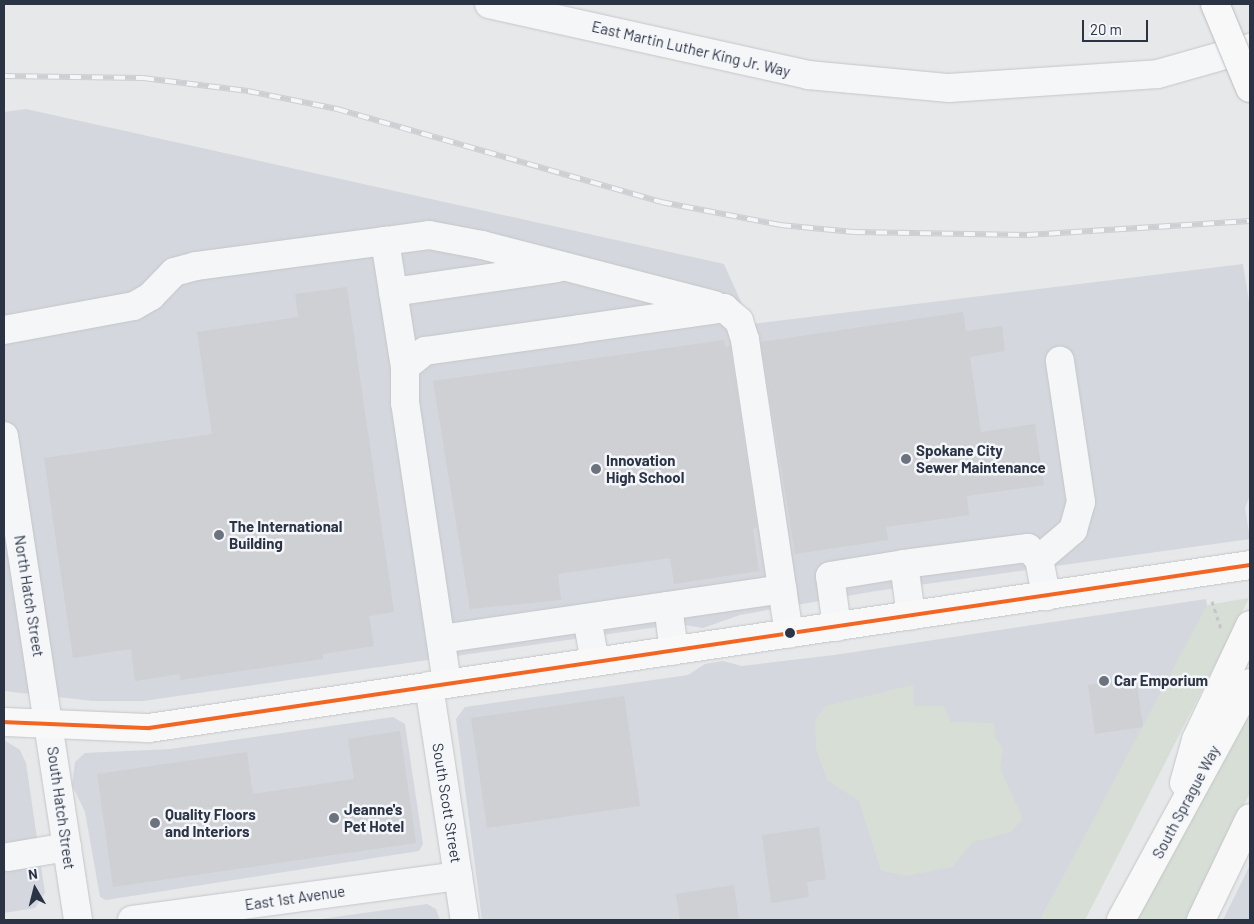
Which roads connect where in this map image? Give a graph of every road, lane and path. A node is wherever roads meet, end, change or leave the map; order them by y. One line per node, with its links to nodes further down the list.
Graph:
1 (489, 4): 3 (street, East Martin Luther King Jr. Way)
2 (1214, 4): 4 (main road, bridge)
3 (1250, 48)
4 (1250, 88)
5 (385, 241): 6 (street); 7 (street, South Scott Street); 9 (street)
6 (571, 266): 7 (street); 8 (street)
7 (393, 292): 11 (street, South Scott Street)
8 (724, 308): 11 (street); 16 (street)
9 (4, 330)
10 (1060, 361): 13 (street)
11 (405, 367): 26 (street, South Scott Street)
12 (4, 436): 32 (street, North Hatch Street)
13 (1038, 559): 14 (street); 17 (street)
14 (904, 564): 20 (street); 23 (street)
15 (1250, 565): 17 (main road)
16 (782, 589): 19 (street); 24 (street)
17 (1046, 596): 20 (main road)
18 (1212, 601): 25 (path)
19 (668, 606): 21 (street); 27 (street)
20 (911, 616): 23 (main road)
21 (587, 618): 26 (street); 28 (street)
22 (1250, 625): 34 (main road)
23 (837, 628): 24 (main road)
24 (789, 634): 27 (main road)
25 (1223, 638)
26 (440, 639): 30 (street, South Scott Street)
27 (674, 651): 28 (main road)
28 (595, 662): 30 (main road)
29 (1250, 683): 34 (main road, South Sprague Way)
30 (438, 684): 32 (main road); 37 (street, South Scott Street)
31 (4, 722): 32 (main road)
32 (50, 726): 35 (street, South Hatch Street)
33 (1250, 818): 42 (main road)
34 (1173, 826): 41 (main road, South Sprague Way)
35 (67, 848): 36 (street); 38 (street, South Hatch Street)
36 (8, 857)
37 (458, 876): 39 (street, East 1st Avenue); 40 (street, South Scott Street)
38 (78, 920)
39 (132, 920)
40 (464, 920)
41 (1121, 920)
42 (1201, 920)

